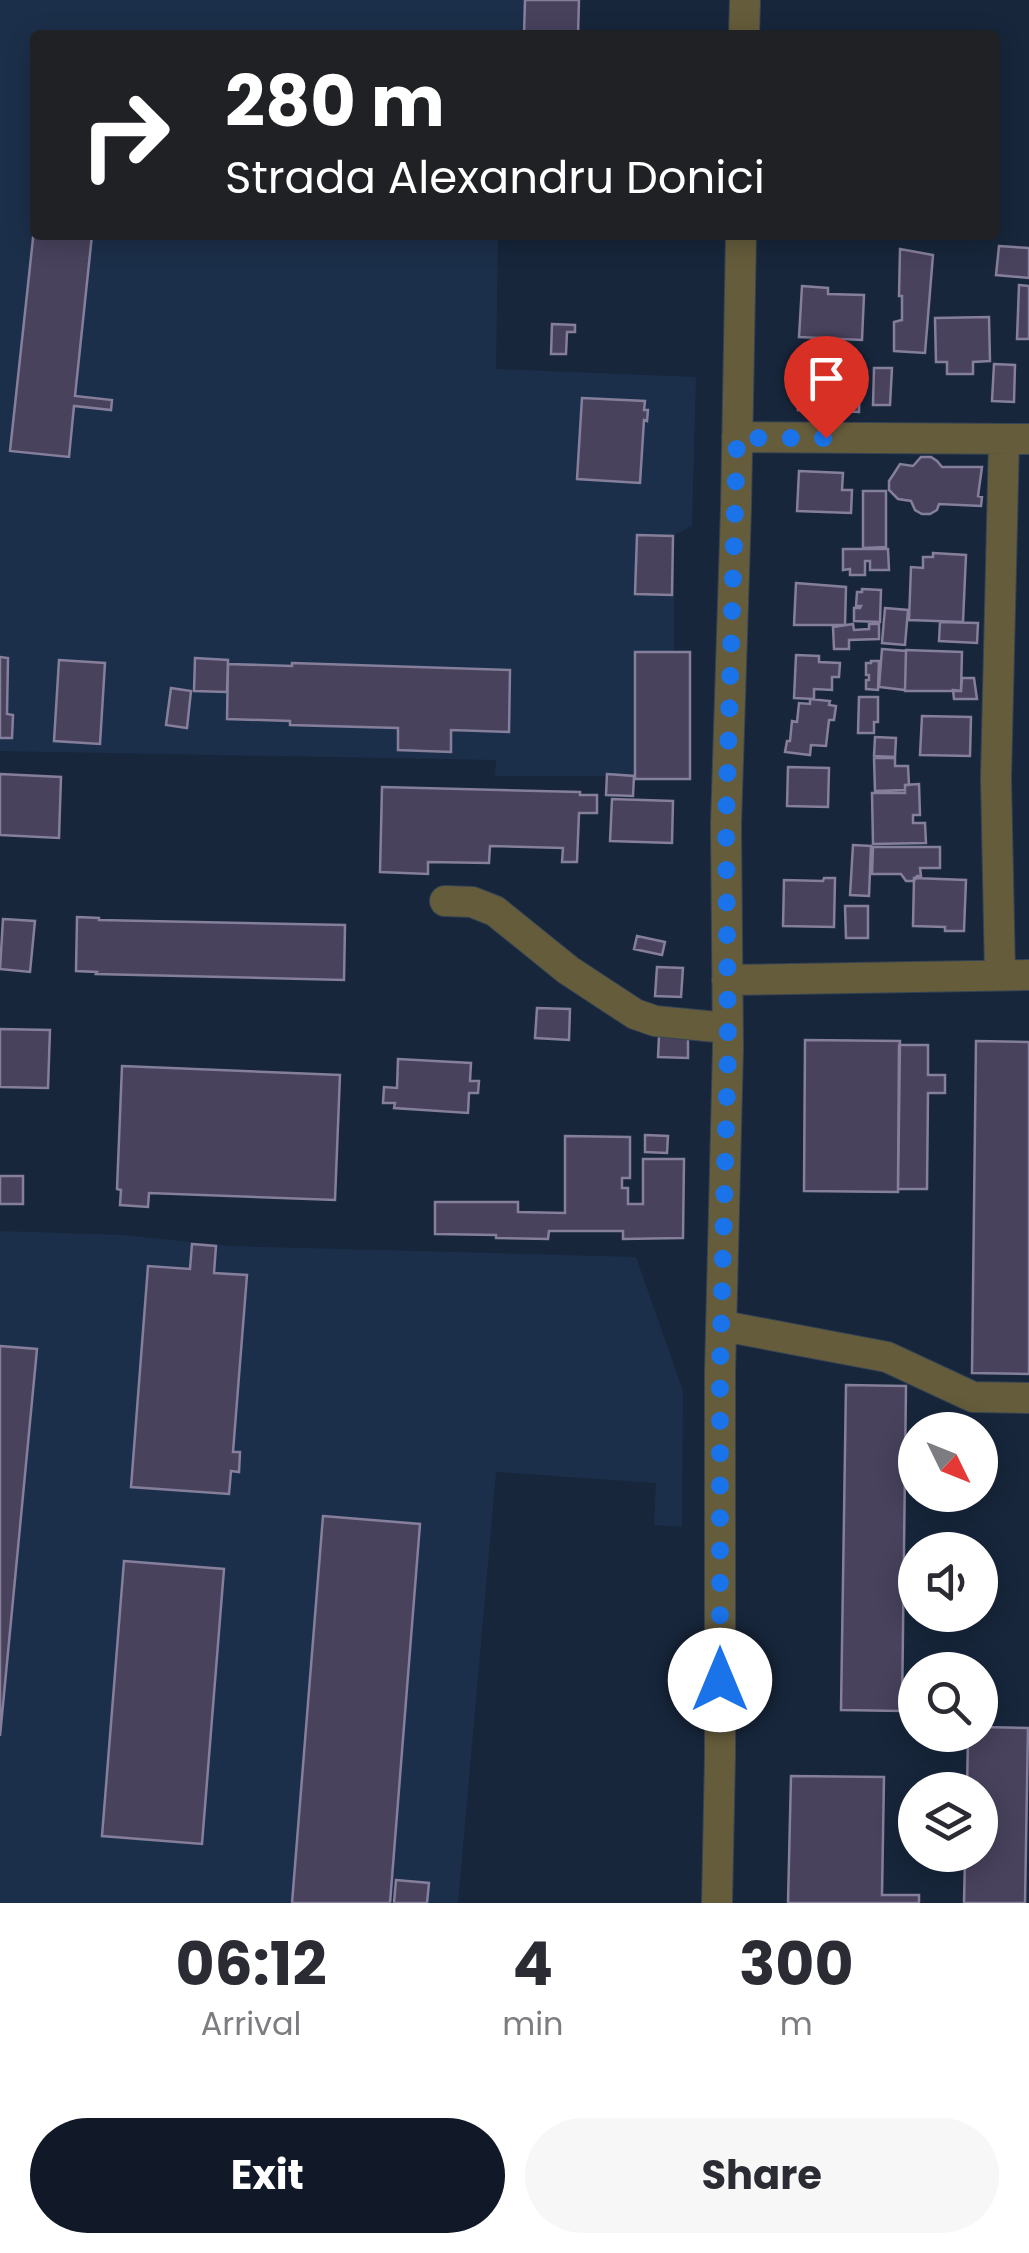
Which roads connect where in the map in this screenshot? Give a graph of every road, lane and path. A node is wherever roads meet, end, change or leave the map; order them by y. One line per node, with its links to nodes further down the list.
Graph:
1 (745, 0): 2 (street)
2 (744, 30)
3 (741, 240): 4 (street)
4 (737, 438): 5 (street); 9 (street)
5 (1016, 440): 6 (street)
6 (1014, 693): 8 (street)
7 (446, 901): 10 (street)
8 (1014, 974): 9 (street)
9 (726, 980): 10 (street)
10 (728, 1028): 11 (street)
11 (722, 1326): 12 (street); 13 (street)
12 (1029, 1398)
13 (717, 1903)

